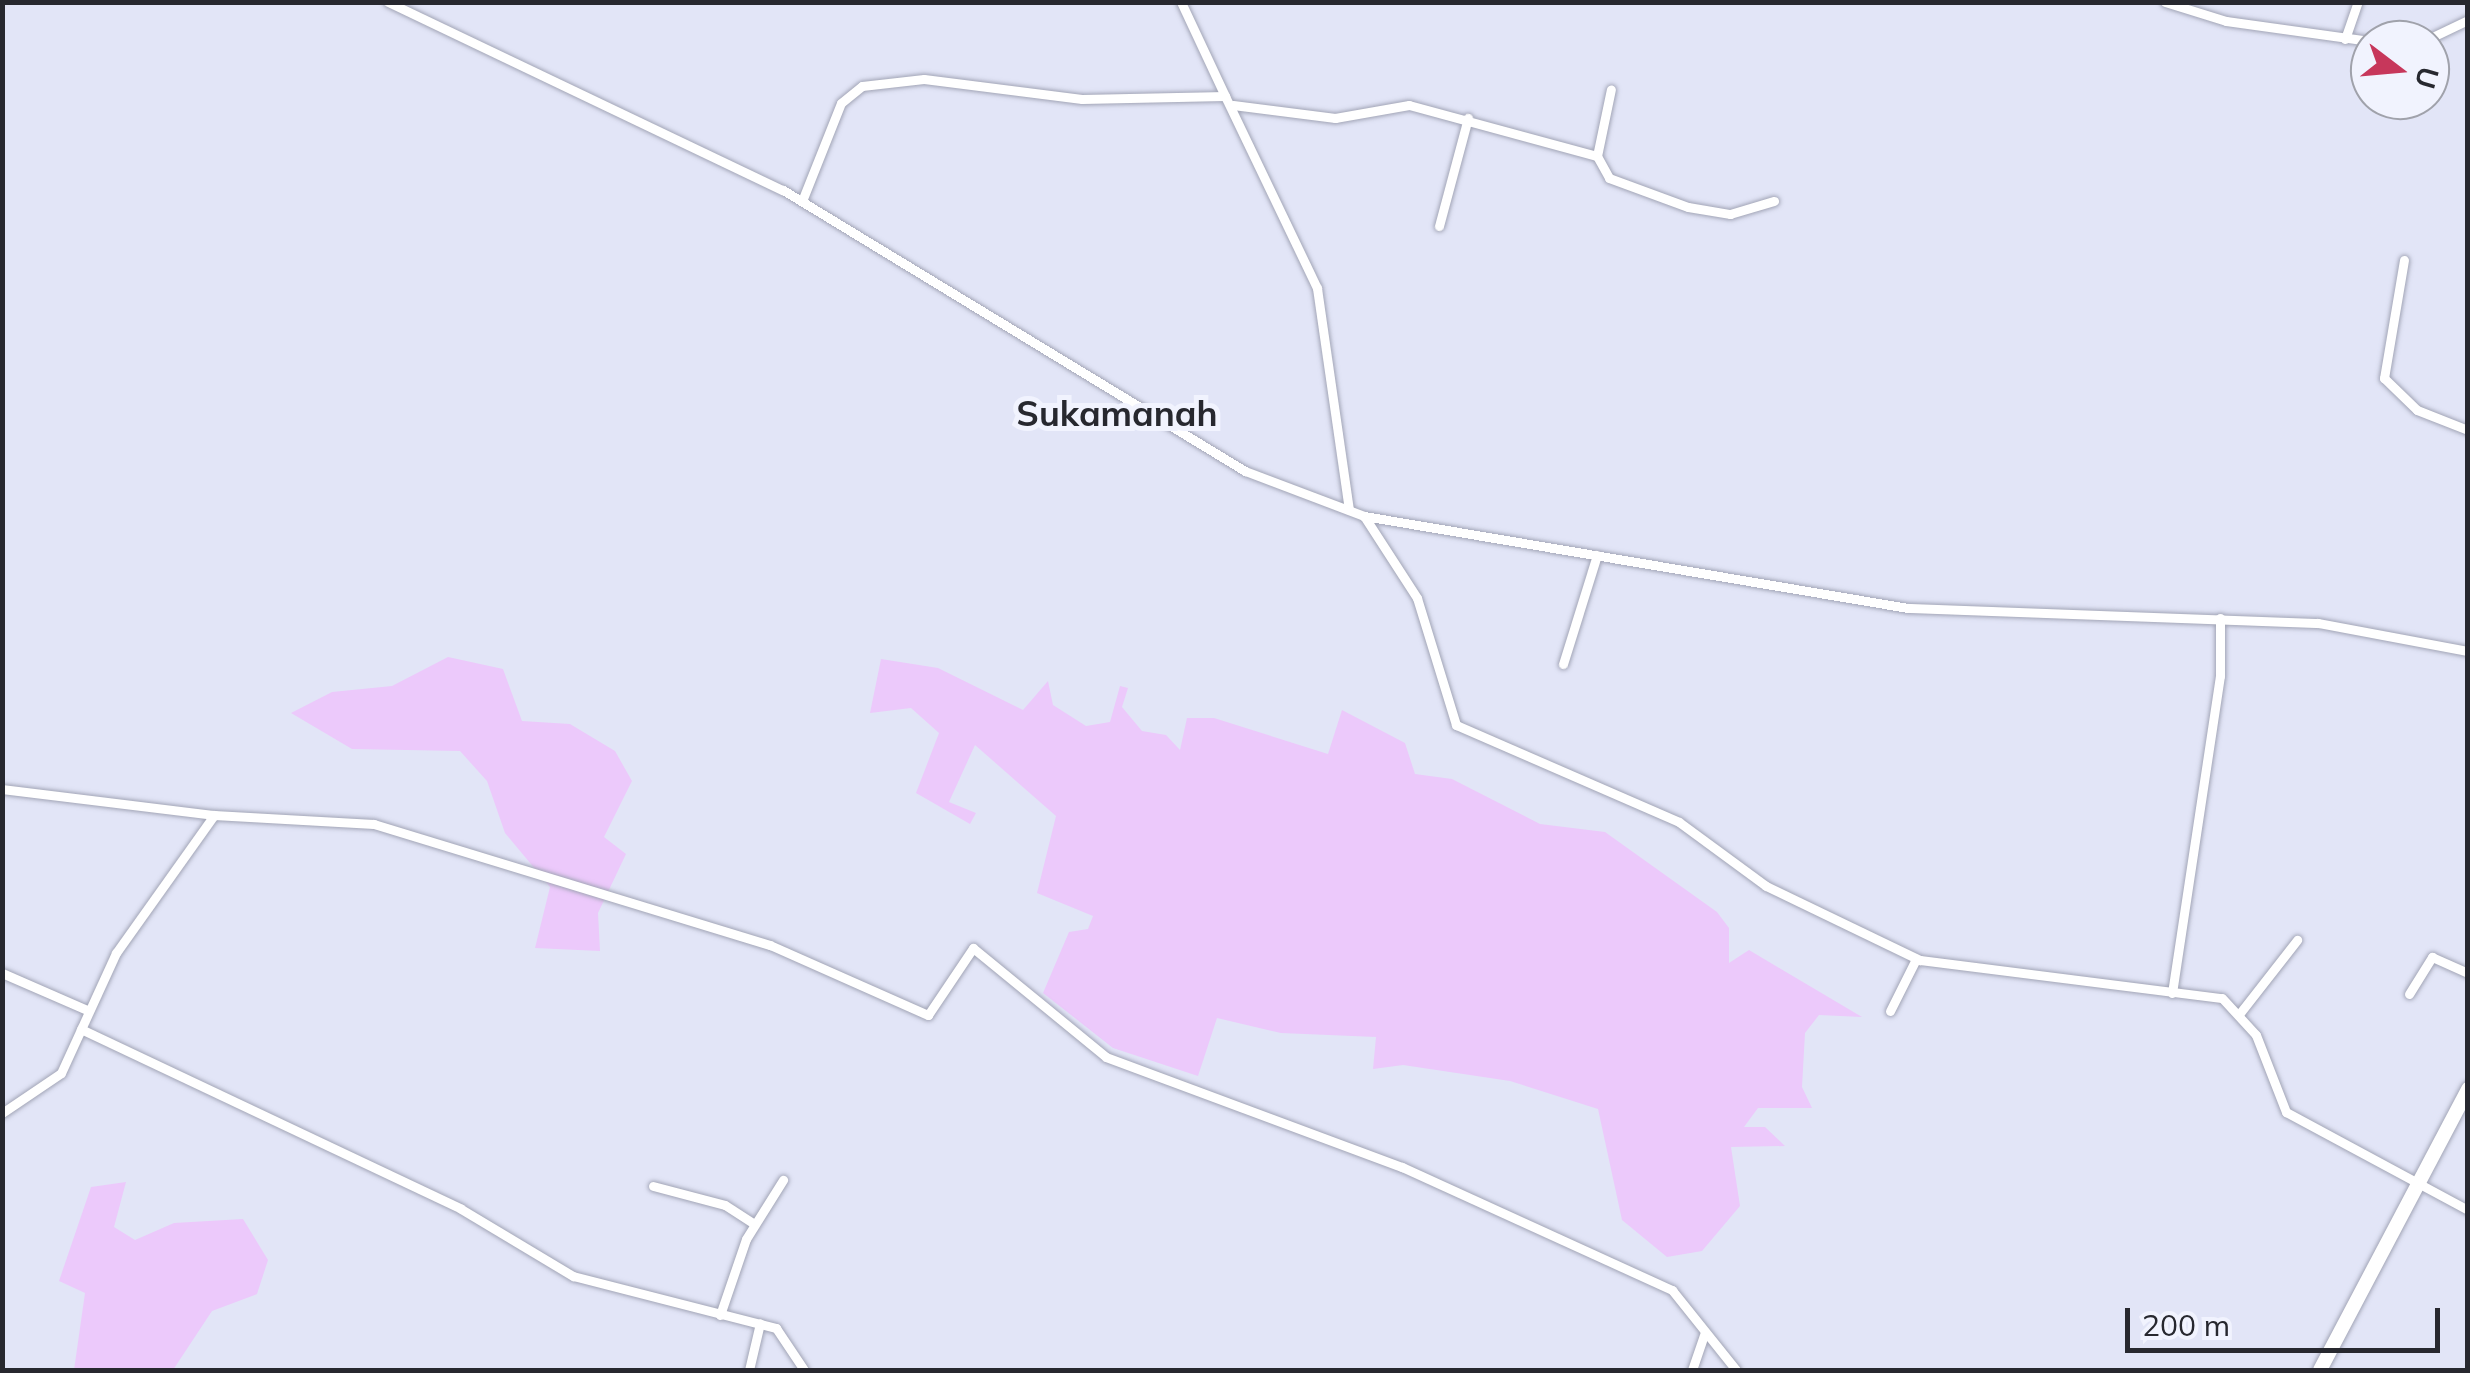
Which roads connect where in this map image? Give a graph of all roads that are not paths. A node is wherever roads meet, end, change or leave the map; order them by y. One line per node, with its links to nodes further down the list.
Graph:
1 (388, 2): 13 (street)
2 (1182, 2): 8 (street)
3 (2165, 2): 5 (street)
4 (2358, 2): 5 (street)
5 (2345, 39): 6 (street)
6 (2350, 39)
7 (1610, 89): 11 (street)
8 (1225, 96): 9 (street); 13 (street)
9 (1233, 104): 10 (street); 17 (street)
10 (1468, 118): 11 (street); 14 (street)
11 (1597, 156): 12 (street)
12 (1774, 201)
13 (802, 202): 17 (street)
14 (1439, 226)
15 (2404, 260): 16 (street)
16 (2468, 430)
17 (1348, 510): 18 (street)
18 (1364, 516): 19 (street); 26 (street)
19 (1597, 556): 20 (street); 22 (street)
20 (2220, 618): 21 (street); 29 (street)
21 (2468, 651)
22 (1562, 664)
23 (2, 789): 24 (street)
24 (214, 815): 31 (street); 44 (street)
25 (2296, 940): 33 (street)
26 (1916, 959): 29 (street); 32 (street)
27 (2, 973): 31 (street)
28 (2468, 974): 30 (street)
29 (2172, 992): 33 (street)
30 (2409, 994)
31 (87, 1010): 34 (street)
32 (1890, 1011)
33 (2240, 1013): 38 (street)
34 (82, 1028): 36 (street); 42 (street)
35 (2468, 1089): 38 (main road)
36 (2, 1114)
37 (783, 1180): 41 (street)
38 (2422, 1181): 40 (street); 49 (main road)
39 (653, 1186): 41 (street)
40 (2468, 1210)
41 (754, 1224): 42 (street)
42 (720, 1315): 43 (street)
43 (760, 1323): 45 (street); 46 (street)
44 (1705, 1332): 47 (street); 48 (street)
45 (749, 1370)
46 (804, 1370)
47 (1692, 1370)
48 (1736, 1370)
49 (2320, 1370)

